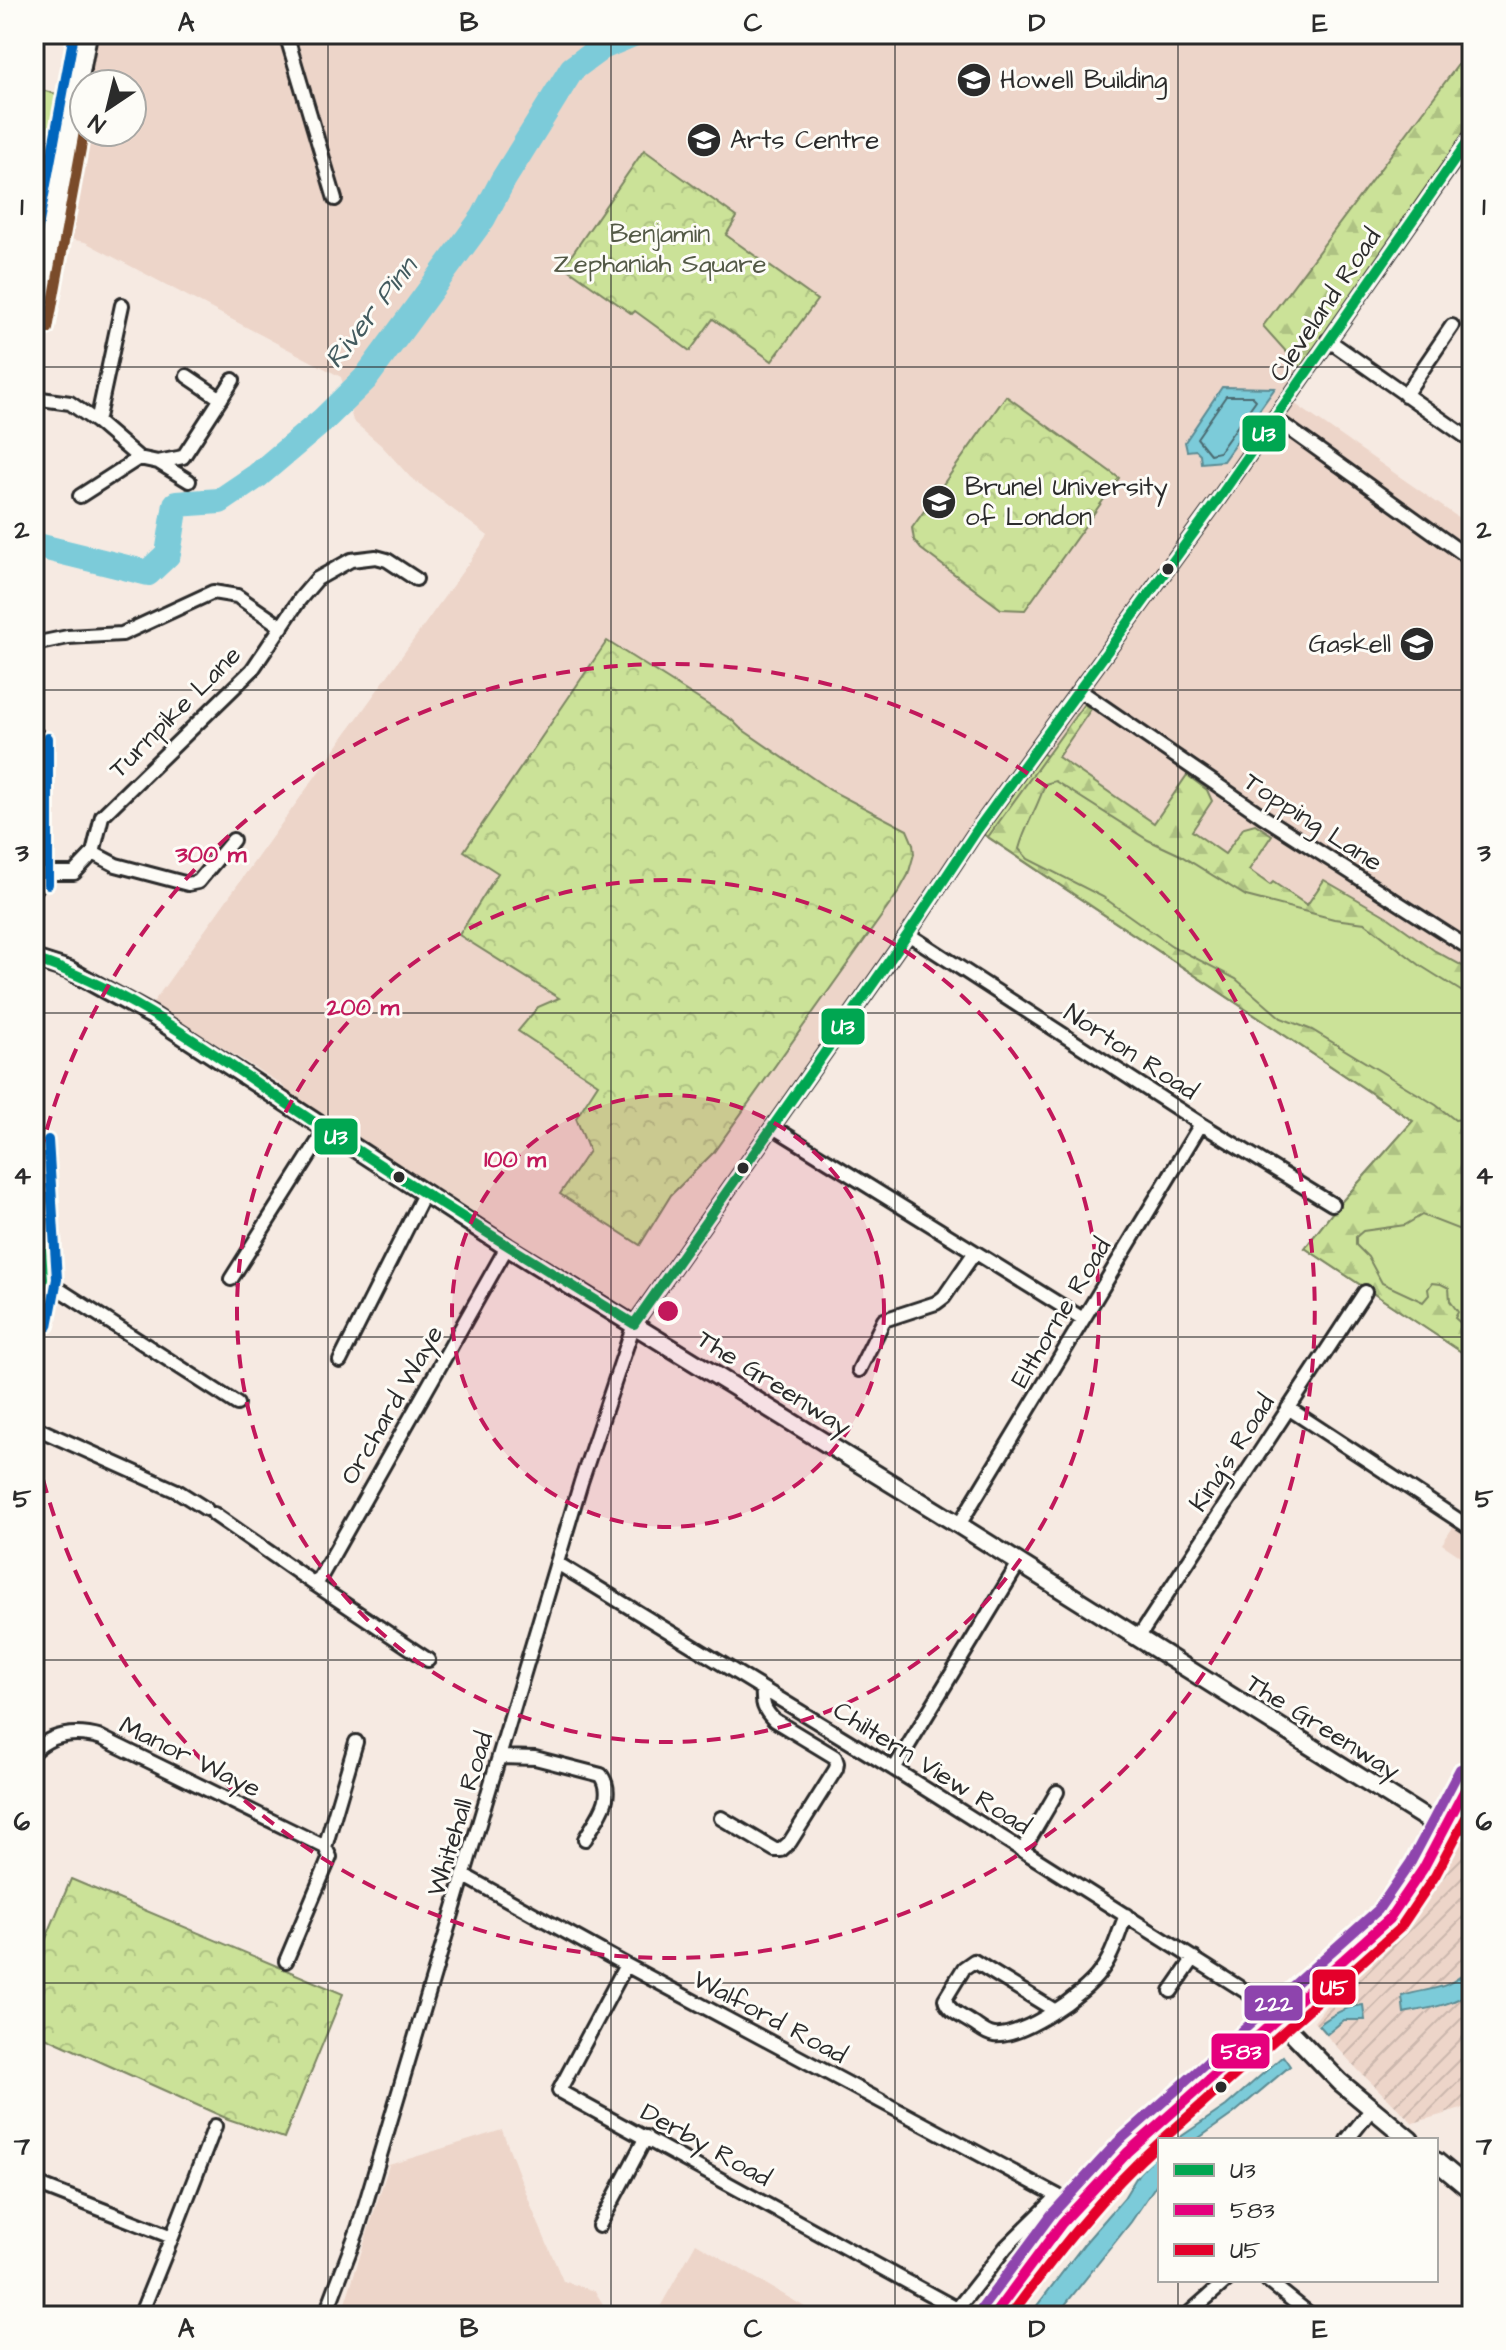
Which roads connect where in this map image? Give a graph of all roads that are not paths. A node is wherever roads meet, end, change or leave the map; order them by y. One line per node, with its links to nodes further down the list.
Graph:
1 (88, 34): 6 (street)
2 (286, 34): 4 (street)
3 (1472, 135): 8 (street, Cleveland Road)
4 (335, 199)
5 (122, 305): 15 (street)
6 (34, 326)
7 (1452, 326): 11 (street)
8 (1328, 340): 11 (street); 14 (street, Cleveland Road)
9 (187, 376): 13 (street)
10 (233, 380): 13 (street)
11 (1405, 395): 16 (street)
12 (34, 398): 15 (street)
13 (221, 399): 18 (street)
14 (1274, 418): 21 (street); 25 (street, Cleveland Road)
15 (97, 422): 17 (street)
16 (1472, 441)
17 (139, 458): 18 (street); 20 (street)
18 (158, 462): 19 (street)
19 (189, 481)
20 (80, 496)
21 (1472, 560)
22 (416, 579): 23 (street, Turnpike Lane)
23 (282, 627): 24 (street); 28 (street, Turnpike Lane)
24 (34, 644)
25 (1079, 690): 30 (street, Cleveland Road); 31 (street, Topping Lane)
26 (34, 738): 29 (main road)
27 (233, 840): 28 (street)
28 (93, 853): 29 (street)
29 (35, 878)
30 (908, 934): 33 (street, Norton Road); 34 (street, Cleveland Road)
31 (1472, 950)
32 (34, 959): 35 (street, The Greenway)
33 (1201, 1124): 39 (street, Norton Road); 45 (street, Elthorne Road)
34 (773, 1127): 41 (street); 47 (street, Cleveland Road)
35 (326, 1129): 38 (street, The Greenway); 43 (street)
36 (34, 1142): 37 (main road)
37 (36, 1170): 42 (main road)
38 (424, 1194): 40 (street, The Greenway); 48 (street)
39 (1332, 1204)
40 (507, 1247): 47 (street, The Greenway); 57 (street, Orchard Waye)
41 (975, 1252): 45 (street); 49 (street)
42 (43, 1279): 46 (main road); 50 (street)
43 (231, 1279)
44 (1365, 1292): 51 (street, King's Road)
45 (1083, 1319): 53 (street, Elthorne Road)
46 (34, 1323)
47 (634, 1324): 53 (street, The Greenway); 55 (street, Whitehall Road)
48 (340, 1361)
49 (859, 1370)
50 (237, 1404)
51 (1288, 1408): 54 (street); 58 (street, King's Road)
52 (34, 1427): 57 (street)
53 (959, 1525): 56 (street, The Greenway)
54 (1472, 1529)
55 (557, 1563): 60 (street, Chiltern View Road); 63 (street, Whitehall Road)
56 (1019, 1563): 58 (street, The Greenway); 64 (street)
57 (316, 1585): 59 (street)
58 (1138, 1638): 68 (street, The Greenway)
59 (428, 1660)
60 (763, 1690): 64 (street, Chiltern View Road); 67 (street)
61 (356, 1742): 70 (street)
62 (34, 1751): 70 (street, Manor Waye)
63 (501, 1757): 69 (street); 72 (street, Whitehall Road)
64 (894, 1769): 71 (street, Chiltern View Road)
65 (1472, 1776): 68 (main road)
66 (1057, 1792): 71 (street)
67 (721, 1818)
68 (1444, 1830): 79 (main road)
69 (585, 1839)
70 (325, 1847): 75 (street)
71 (1023, 1850): 73 (street, Chiltern View Road)
72 (463, 1875): 76 (street, Walford Road); 95 (street, Whitehall Road)
73 (1126, 1915): 74 (street, Chiltern View Road); 78 (street)
74 (1194, 1958): 77 (street); 79 (street, Chiltern View Road)
75 (286, 1961)
76 (626, 1965): 82 (street, Derby Road); 88 (street, Walford Road)
77 (1171, 1991)
78 (1054, 2010): 78 (street)
79 (1291, 2031): 80 (street); 88 (main road)
80 (1371, 2110): 83 (street); 84 (street)
81 (215, 2126): 90 (street)
82 (646, 2137): 89 (street); 93 (street, Derby Road)
83 (1349, 2138)
84 (1407, 2138)
85 (1438, 2163): 87 (street)
86 (34, 2183): 90 (street)
87 (1472, 2191)
88 (1066, 2203): 93 (street); 96 (main road)
89 (599, 2226)
90 (172, 2237): 94 (street)
91 (1225, 2282): 97 (street)
92 (1270, 2282): 98 (street)
93 (954, 2312)
94 (140, 2316)
95 (325, 2316)
96 (993, 2316)
97 (1186, 2316)
98 (1312, 2316)

